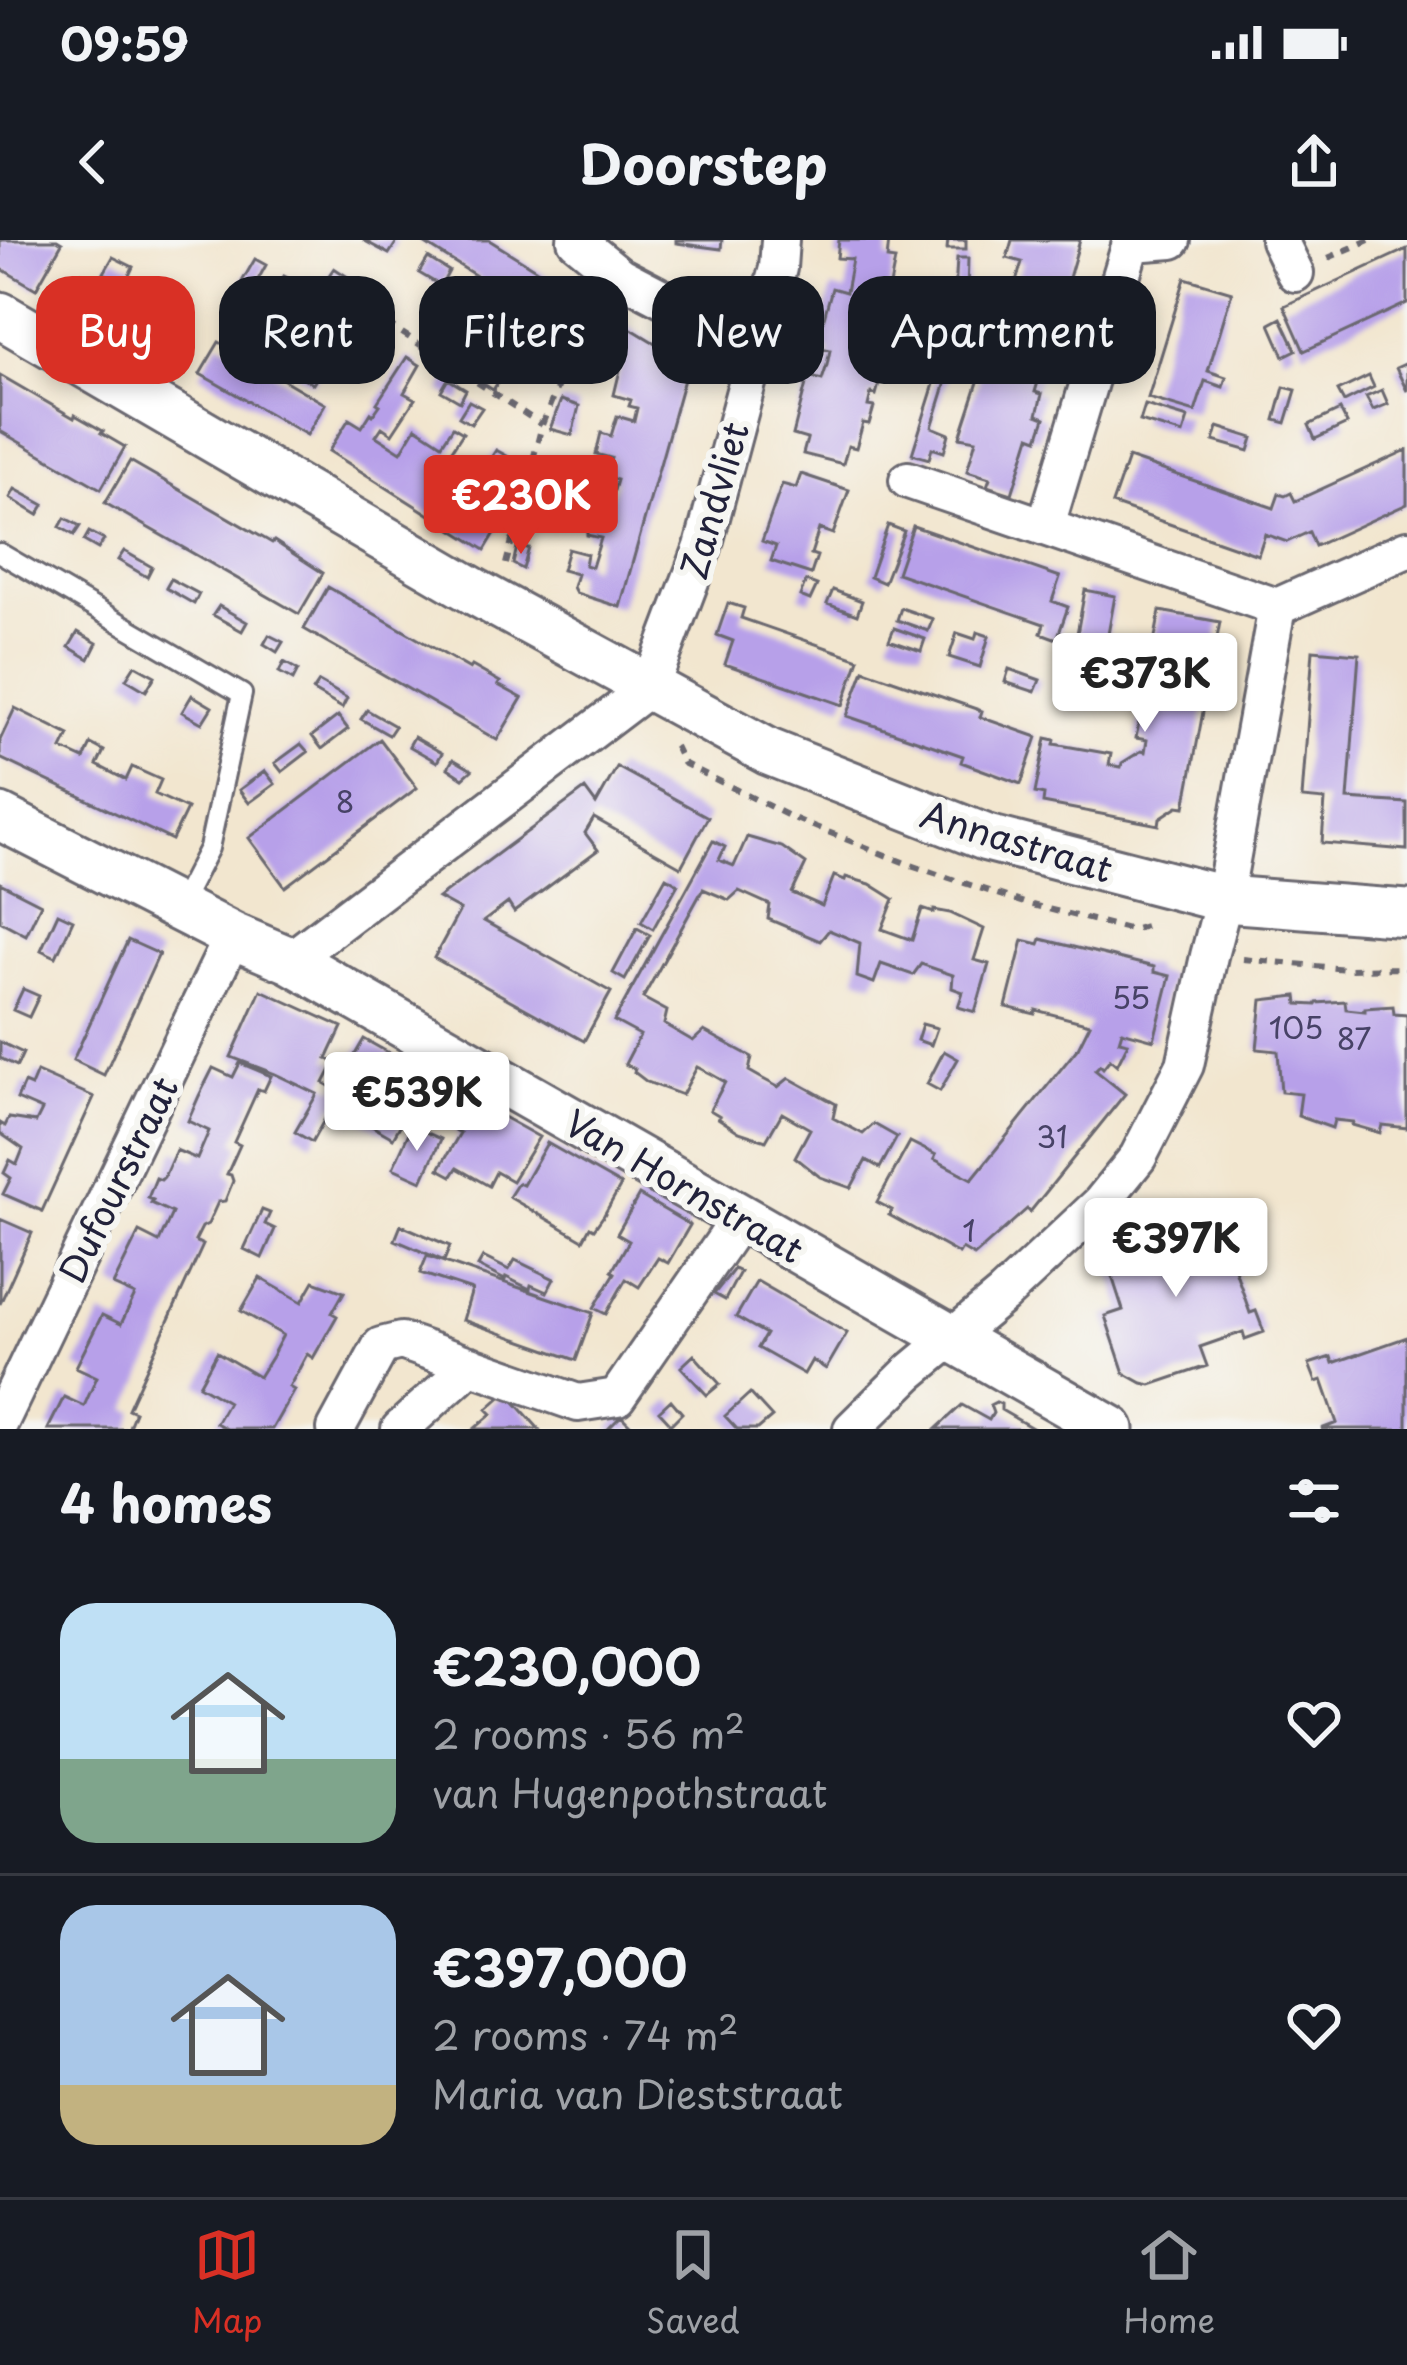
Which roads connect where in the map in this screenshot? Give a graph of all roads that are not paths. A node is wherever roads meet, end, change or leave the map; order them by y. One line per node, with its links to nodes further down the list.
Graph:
1 (576, 240): 8 (street)
2 (780, 240): 7 (street, Zandvliet)
3 (1172, 240): 5 (street)
4 (1279, 240): 6 (street)
5 (1132, 242): 12 (street)
6 (1295, 273)
7 (776, 276)
8 (652, 293)
9 (0, 315): 16 (street, Annastraat)
10 (747, 384): 16 (street, Zandvliet)
11 (908, 480): 12 (street)
12 (1046, 525): 15 (street)
13 (1407, 549): 15 (street)
14 (0, 553): 19 (lane)
15 (1277, 608): 18 (street)
16 (650, 687): 18 (street, Annastraat); 22 (street)
17 (0, 817): 19 (street, Van Hornstraat)
18 (1224, 899): 20 (street, Annastraat); 24 (street)
19 (179, 906): 21 (street, Van Hornstraat)
20 (1407, 914)
21 (233, 936): 22 (street, Van Hornstraat); 26 (street, Dufourstraat)
22 (290, 960): 23 (street, Van Hornstraat)
23 (741, 1217): 24 (street, Van Hornstraat); 25 (street)
24 (952, 1337): 29 (street); 30 (street, Van Hornstraat)
25 (471, 1365): 27 (street); 28 (street)
26 (0, 1422)
27 (335, 1429)
28 (400, 1429)
29 (852, 1429)
30 (1112, 1429)

